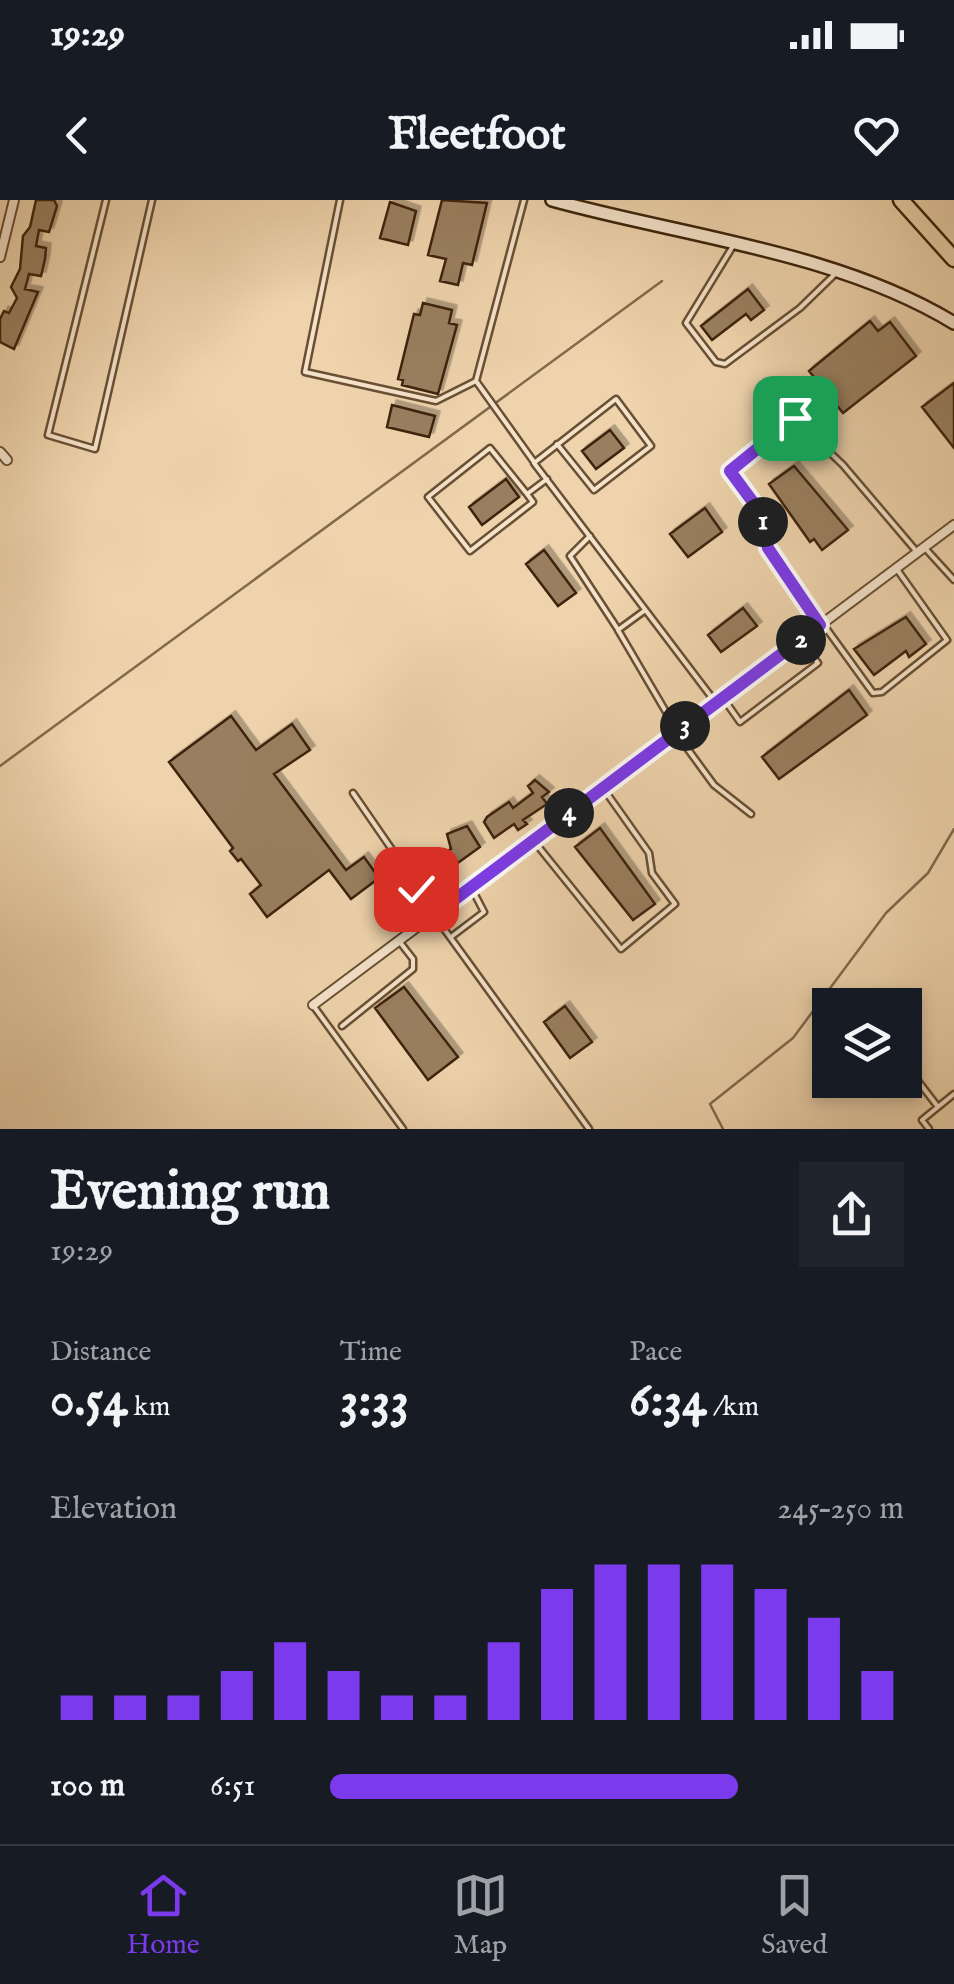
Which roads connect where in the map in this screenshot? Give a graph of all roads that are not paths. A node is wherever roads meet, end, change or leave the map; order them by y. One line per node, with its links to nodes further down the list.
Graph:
1 (14, 200): 10 (street)
2 (106, 200): 3 (lane)
3 (152, 200)
4 (340, 200): 14 (lane)
5 (524, 200): 14 (lane)
6 (552, 200): 8 (street)
7 (901, 200): 11 (highway)
8 (585, 204): 9 (street)
9 (734, 246): 12 (street); 12 (lane)
10 (0, 257)
11 (954, 259)
12 (838, 272): 13 (street)
13 (954, 323)
14 (476, 381): 18 (lane)
15 (558, 444): 15 (lane); 18 (lane)
16 (0, 452): 17 (street)
17 (6, 460)
18 (534, 462): 19 (lane)
19 (547, 479): 20 (lane); 22 (lane)
20 (527, 494): 20 (lane)
21 (954, 524): 23 (street)
22 (590, 536): 26 (lane); 28 (lane)
23 (920, 550): 24 (street); 25 (lane); 27 (lane)
24 (896, 568): 27 (street); 27 (lane)
25 (954, 580)
26 (645, 609): 28 (lane); 30 (lane)
27 (820, 625): 29 (street)
28 (618, 630): 31 (lane)
29 (800, 640): 30 (street); 30 (lane)
30 (720, 700): 31 (street)
31 (678, 731): 32 (street); 34 (lane)
32 (603, 788): 35 (street); 35 (lane)
33 (353, 793): 37 (lane)
34 (751, 814)
35 (533, 840): 36 (street)
36 (471, 886): 37 (street); 38 (lane)
37 (436, 913): 38 (lane); 39 (street)
38 (450, 937): 46 (lane)
39 (398, 941): 40 (street); 41 (lane)
40 (313, 1006): 45 (lane)
41 (342, 1026)
42 (922, 1086): 44 (lane)
43 (954, 1094): 44 (lane)
44 (938, 1107): 47 (lane)
45 (404, 1129)
46 (590, 1129)
47 (928, 1129)

